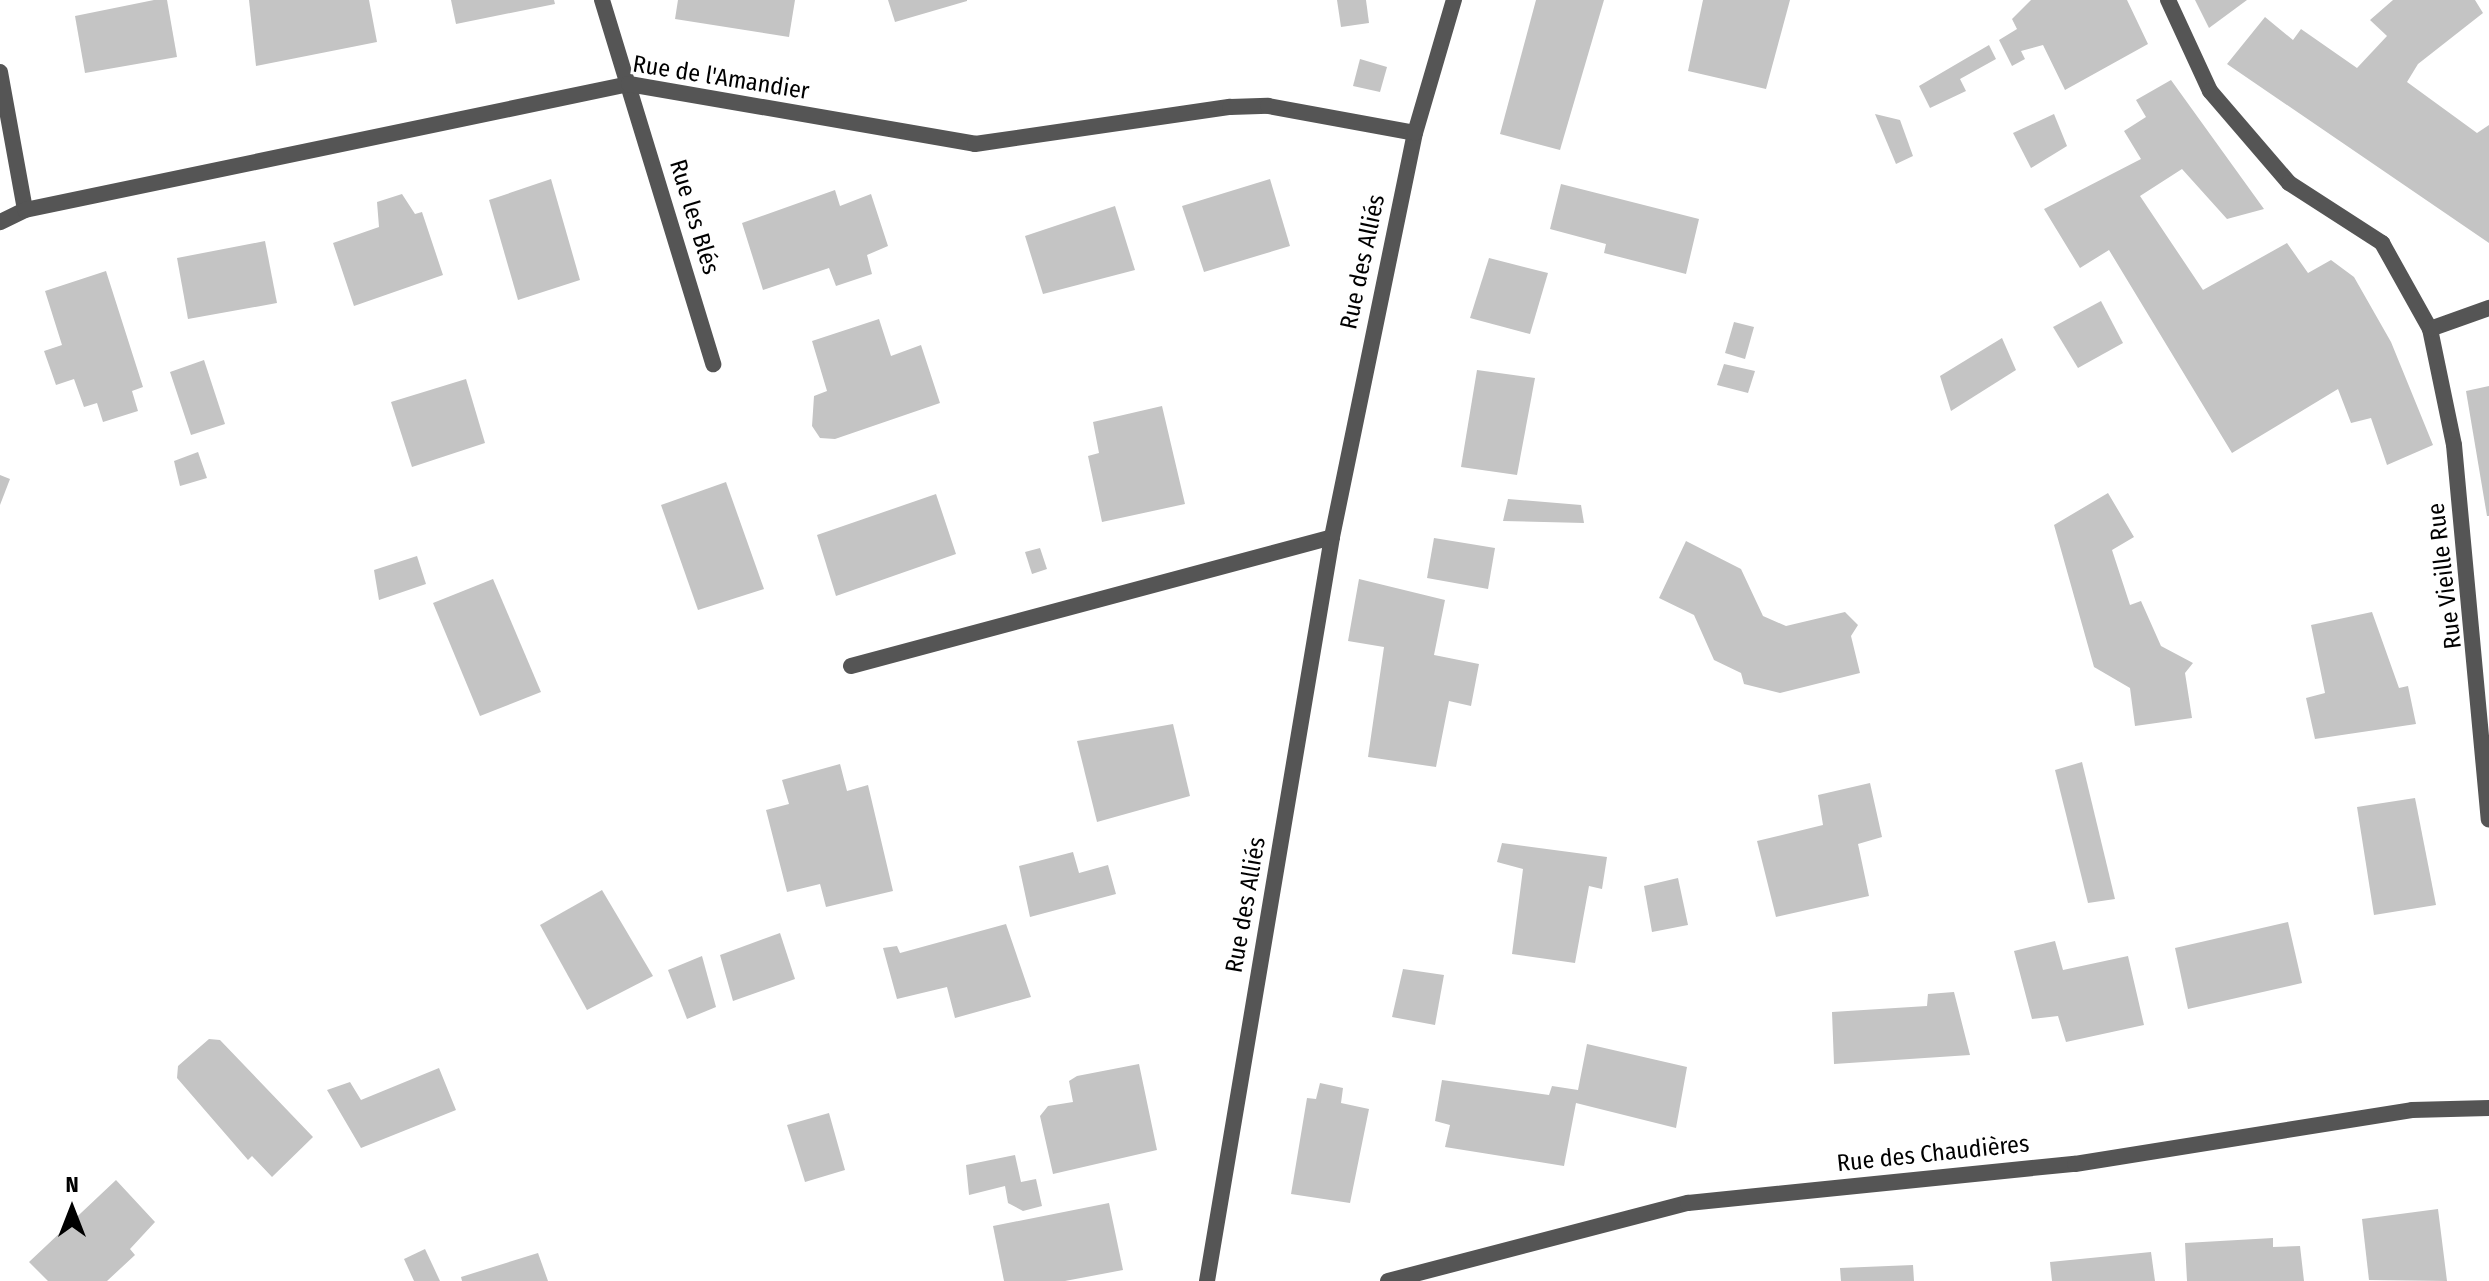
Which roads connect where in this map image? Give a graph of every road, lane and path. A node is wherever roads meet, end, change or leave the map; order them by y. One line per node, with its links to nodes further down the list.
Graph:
1 (602, 0): 5 (street, Rue les Blés)
2 (1454, 0): 6 (street, Rue des Alliés)
3 (2168, 0): 10 (street, Rue Vieille Rue)
4 (0, 72): 7 (street)
5 (629, 84): 6 (street, Rue de l'Amandier); 7 (street, Rue de l'Amandier); 11 (street, Rue les Blés)
6 (1415, 133): 12 (street, Rue des Alliés)
7 (25, 210): 8 (street, Rue de l'Amandier)
8 (0, 222)
9 (2489, 308): 10 (street)
10 (2430, 329): 14 (street, Rue Vieille Rue)
11 (713, 364)
12 (1332, 537): 13 (street); 17 (street, Rue des Alliés)
13 (851, 666)
14 (2489, 819)
15 (2489, 1108): 16 (street, Rue des Chaudières)
16 (1428, 1276): 18 (street, Rue des Chaudières)
17 (1207, 1281)
18 (1388, 1281)

